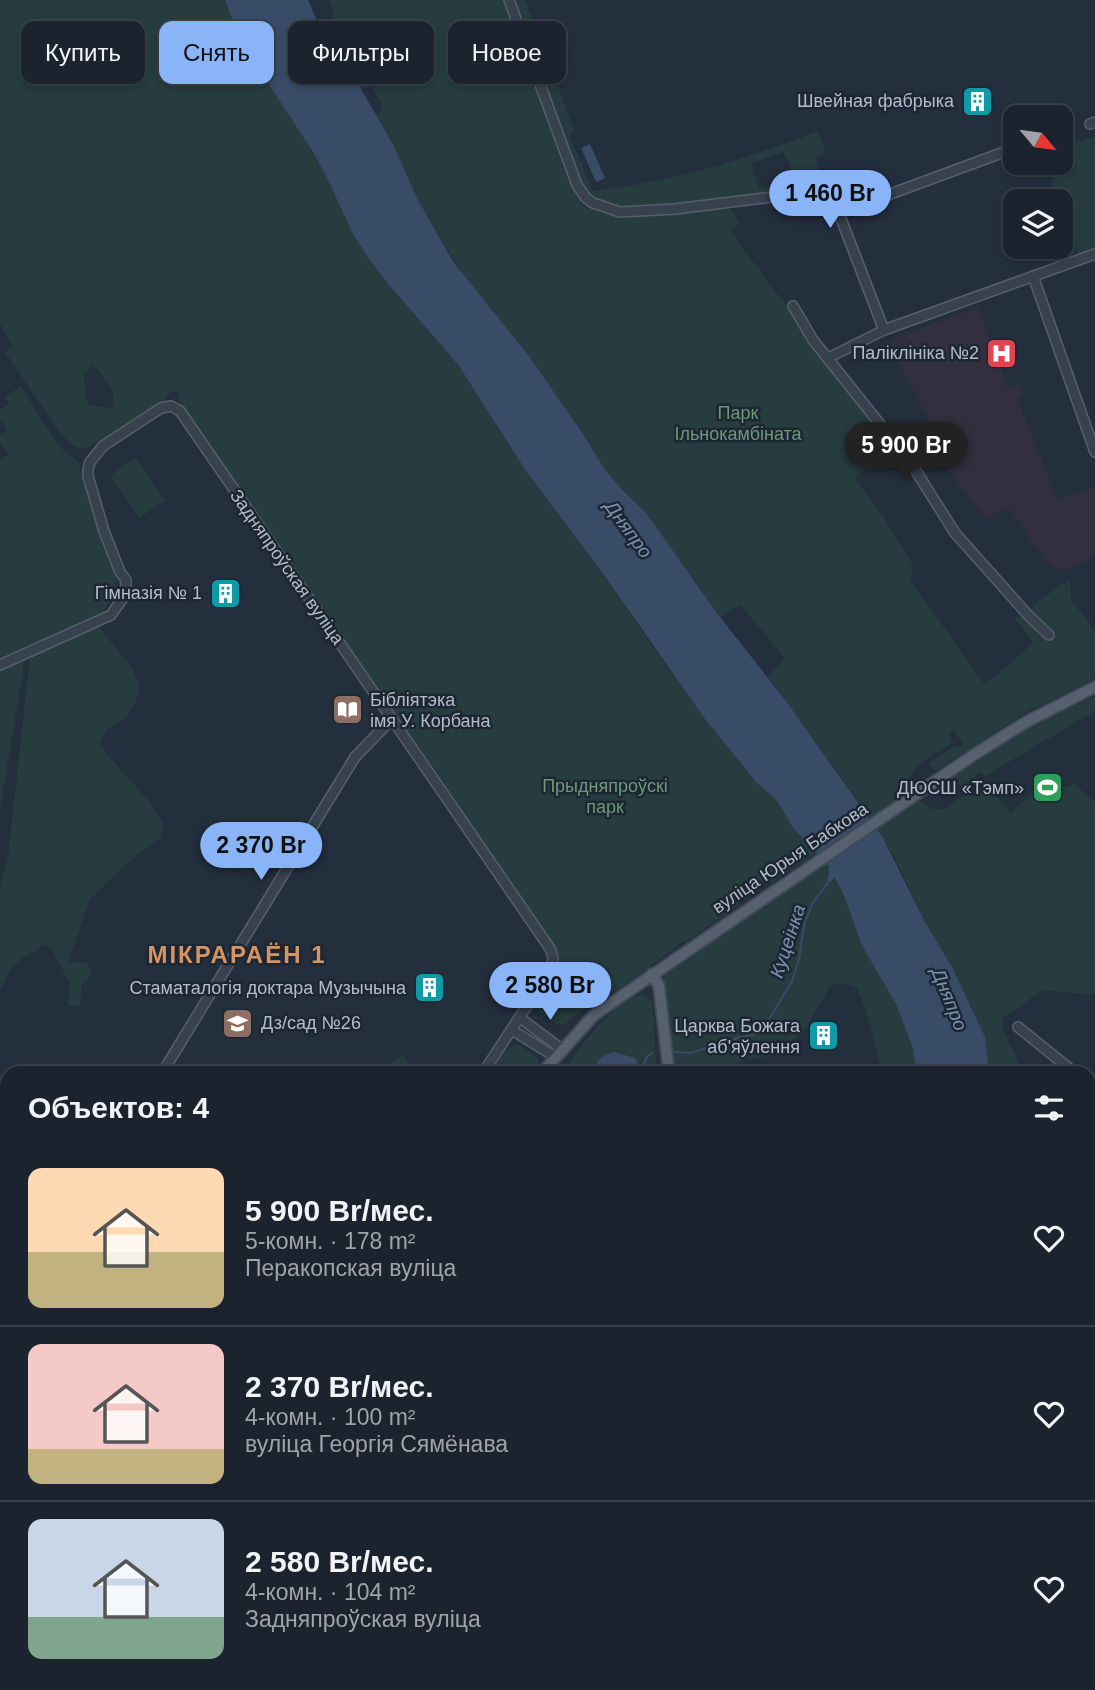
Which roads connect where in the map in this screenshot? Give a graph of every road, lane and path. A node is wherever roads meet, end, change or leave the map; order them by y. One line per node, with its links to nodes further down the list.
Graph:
1 (509, 0): 3 (street)
2 (1003, 152): 3 (street)
3 (839, 213): 7 (street)
4 (1095, 254): 5 (street)
5 (1033, 276): 7 (street); 9 (street)
6 (793, 306): 8 (street)
7 (884, 330): 8 (street)
8 (828, 358): 10 (street)
9 (1095, 452)
10 (1049, 635)
11 (0, 665): 13 (street, Задняпроўская вуліца)
12 (1095, 687): 14 (main road, вуліца Юрыя Бабкова)
13 (392, 719): 15 (street, Задняпроўская вуліца); 19 (street)
14 (652, 974): 18 (main road, вуліца Юрыя Бабкова); 23 (main road)
15 (520, 1018): 17 (street, Задняпроўская вуліца); 18 (street)
16 (1018, 1027): 24 (street)
17 (512, 1030): 18 (street); 20 (street, Задняпроўская вуліца)
18 (560, 1054): 21 (main road, вуліца Юрыя Бабкова); 22 (main road)
19 (166, 1066)
20 (488, 1066)
21 (549, 1066)
22 (556, 1066)
23 (668, 1066)
24 (1066, 1066)

